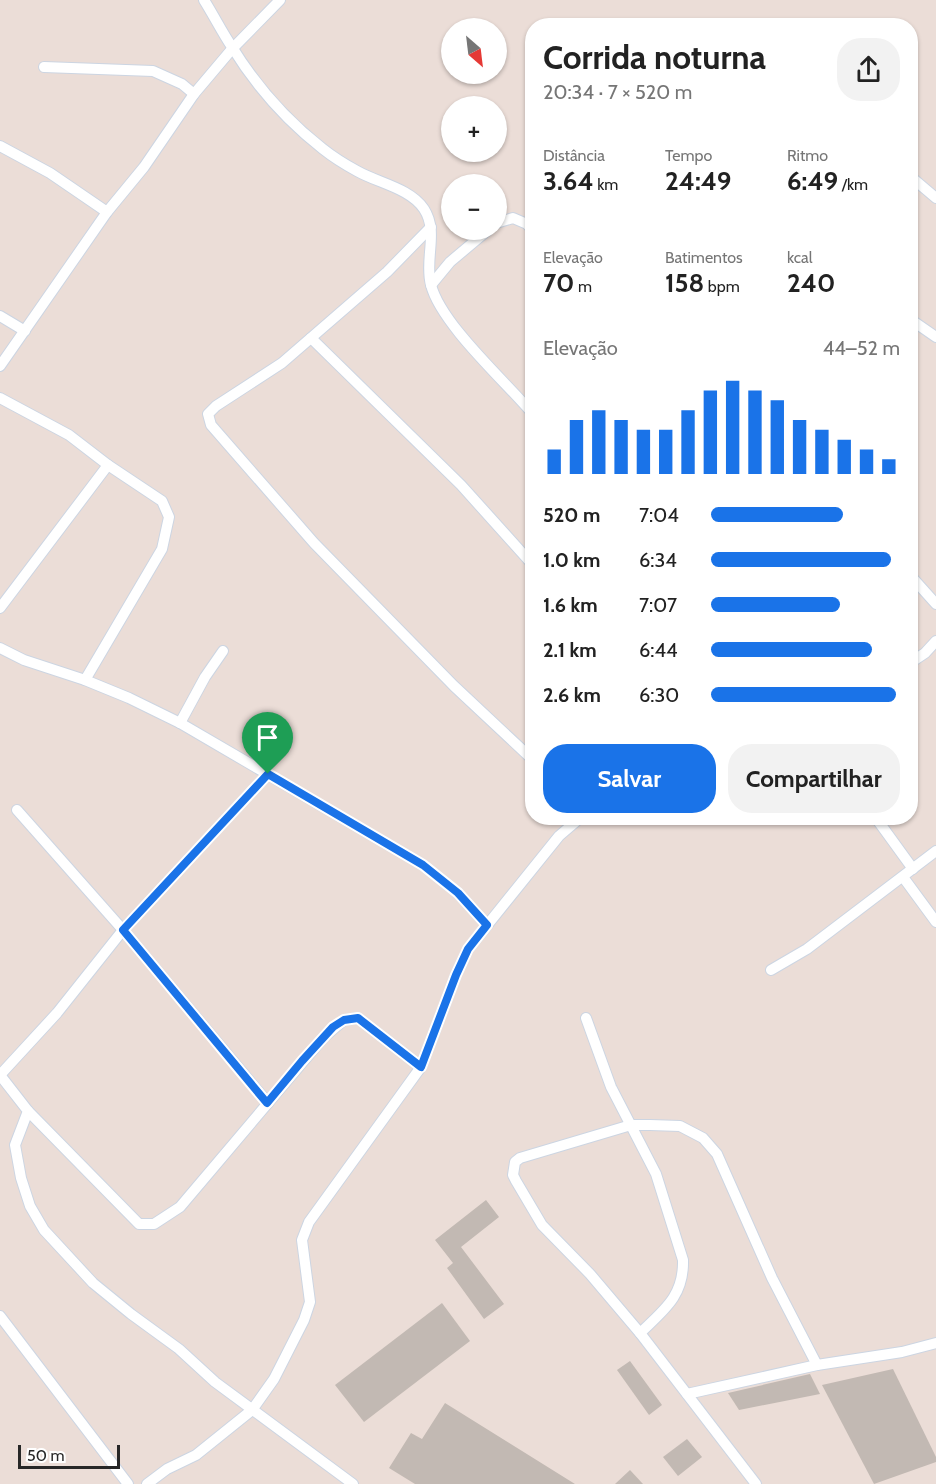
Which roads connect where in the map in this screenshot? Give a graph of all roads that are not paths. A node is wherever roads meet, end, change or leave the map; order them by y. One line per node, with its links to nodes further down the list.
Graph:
1 (204, 0): 3 (street)
2 (280, 0): 3 (street)
3 (232, 49): 5 (street); 12 (street)
4 (44, 67): 5 (street)
5 (194, 94): 9 (street)
6 (0, 146): 9 (street)
7 (918, 183): 8 (street)
8 (936, 198)
9 (107, 212): 17 (street)
10 (507, 220): 11 (street)
11 (525, 223)
12 (431, 227): 14 (street); 19 (street)
13 (476, 240): 14 (street)
14 (431, 285): 22 (street)
15 (0, 316): 17 (street)
16 (918, 325): 18 (street)
17 (25, 332): 20 (street)
18 (936, 337)
19 (310, 338): 24 (street); 34 (street)
20 (0, 366)
21 (0, 398): 23 (street)
22 (525, 405)
23 (108, 465): 27 (street); 32 (street)
24 (525, 556)
25 (918, 584): 26 (street)
26 (936, 604)
27 (0, 608)
28 (936, 640): 31 (street)
29 (0, 648): 32 (street)
30 (222, 651): 33 (street)
31 (918, 658)
32 (85, 680): 33 (street)
33 (180, 723): 35 (street)
34 (525, 752)
35 (268, 774): 43 (street); 44 (street)
36 (17, 810): 44 (street)
37 (572, 825): 43 (street)
38 (881, 825): 40 (street)
39 (936, 851): 40 (street)
40 (913, 869): 41 (street)
41 (903, 877): 42 (street); 45 (street)
42 (936, 922)
43 (487, 925): 47 (street)
44 (123, 930): 48 (street); 49 (street)
45 (771, 970)
46 (586, 1018): 51 (street)
47 (421, 1067): 49 (street); 57 (street)
48 (0, 1075): 50 (street)
49 (267, 1103): 50 (street)
50 (28, 1111): 57 (street)
51 (631, 1125): 53 (street); 53 (street); 55 (street)
52 (0, 1316): 58 (street)
53 (640, 1333): 56 (street)
54 (936, 1343): 55 (street)
55 (817, 1365): 56 (street)
56 (687, 1394): 61 (street)
57 (252, 1410): 59 (street); 60 (street)
58 (128, 1484)
59 (147, 1484)
60 (353, 1484)
61 (756, 1484)

